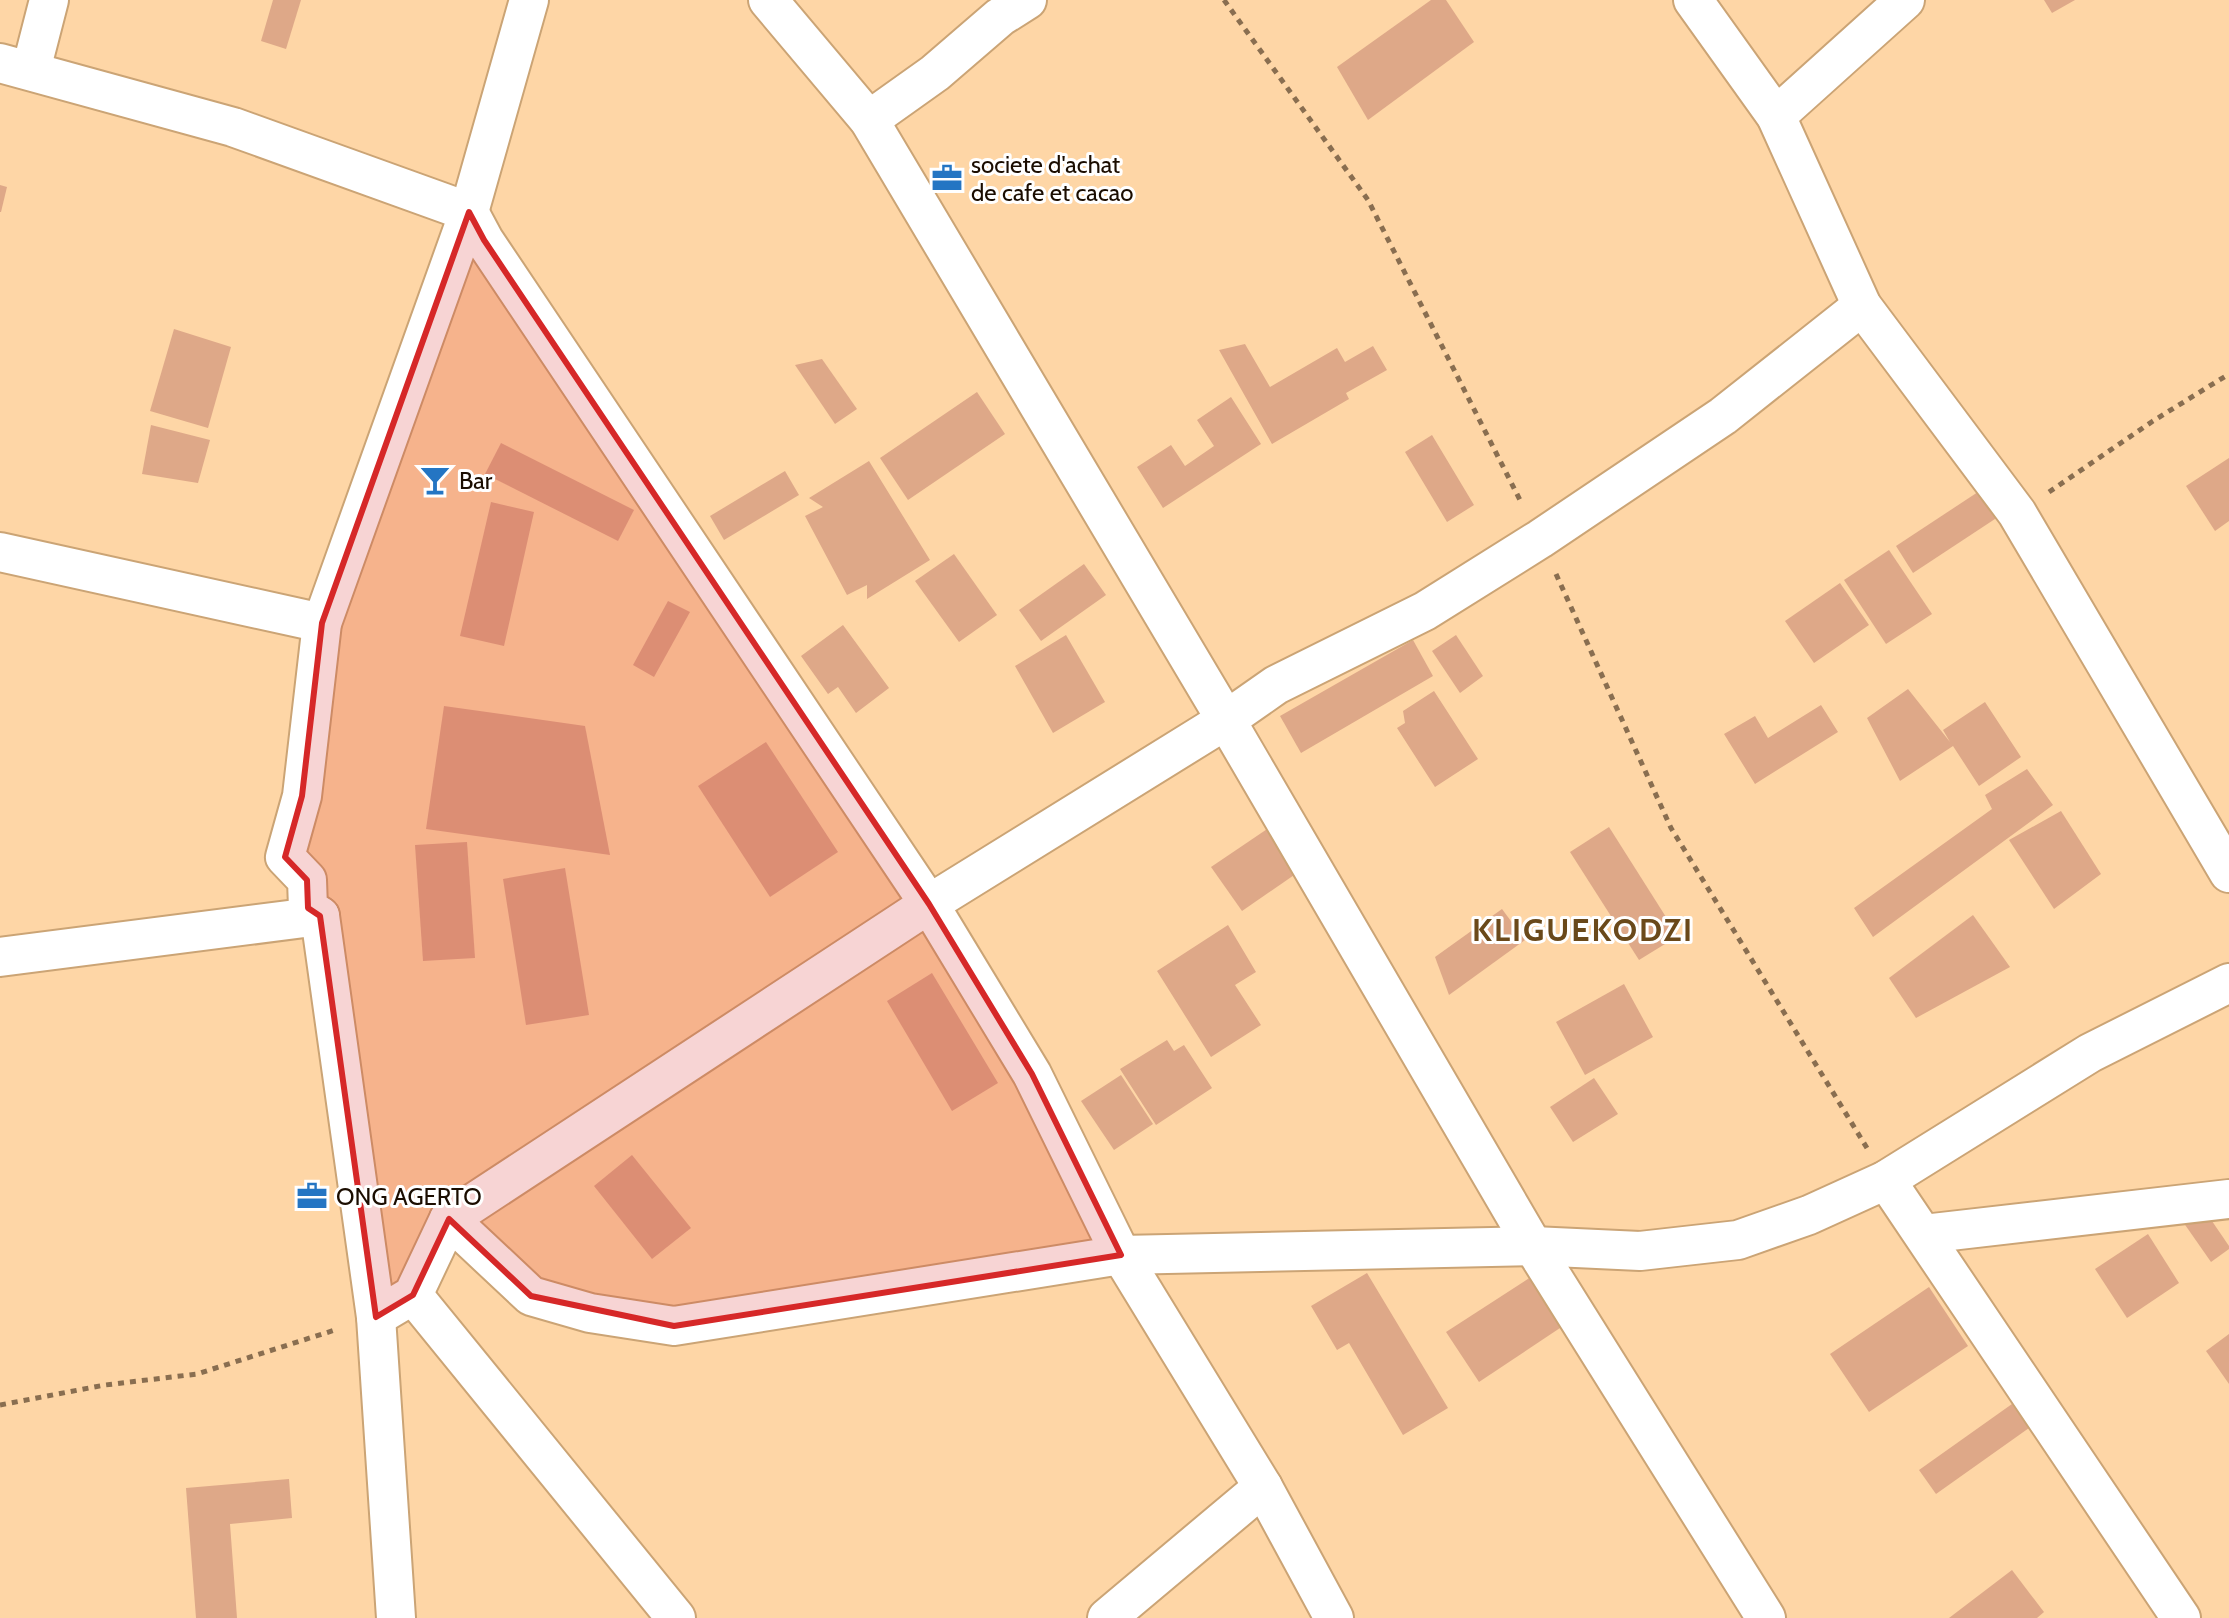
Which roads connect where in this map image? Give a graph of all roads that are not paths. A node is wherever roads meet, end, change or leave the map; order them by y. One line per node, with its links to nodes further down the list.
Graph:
1 (49, 0): 7 (street)
2 (529, 0): 10 (street)
3 (768, 0): 9 (street)
4 (1027, 0): 9 (street)
5 (1693, 0): 8 (street)
6 (1905, 0): 8 (street)
7 (16, 67): 10 (street)
8 (1776, 116): 11 (street)
9 (869, 120): 14 (street)
10 (469, 212): 13 (street); 16 (street)
11 (1862, 306): 14 (street); 15 (street)
12 (0, 552): 13 (street)
13 (322, 623): 17 (street)
14 (1226, 720): 16 (street); 24 (street)
15 (2229, 873)
16 (929, 904): 22 (street); 25 (street)
17 (320, 916): 18 (street); 27 (street)
18 (0, 957)
19 (2229, 983): 20 (street)
20 (1886, 1180): 23 (street); 24 (street)
21 (2229, 1199): 23 (street)
22 (449, 1219): 25 (street); 26 (street)
23 (1924, 1234): 34 (street)
24 (1533, 1246): 25 (street); 33 (street)
25 (1121, 1255): 28 (street)
26 (413, 1295): 27 (street); 30 (street)
27 (376, 1317): 29 (street)
28 (1263, 1487): 31 (street); 32 (street)
29 (396, 1618)
30 (676, 1618)
31 (1107, 1618)
32 (1334, 1618)
33 (1766, 1618)
34 (2181, 1618)

